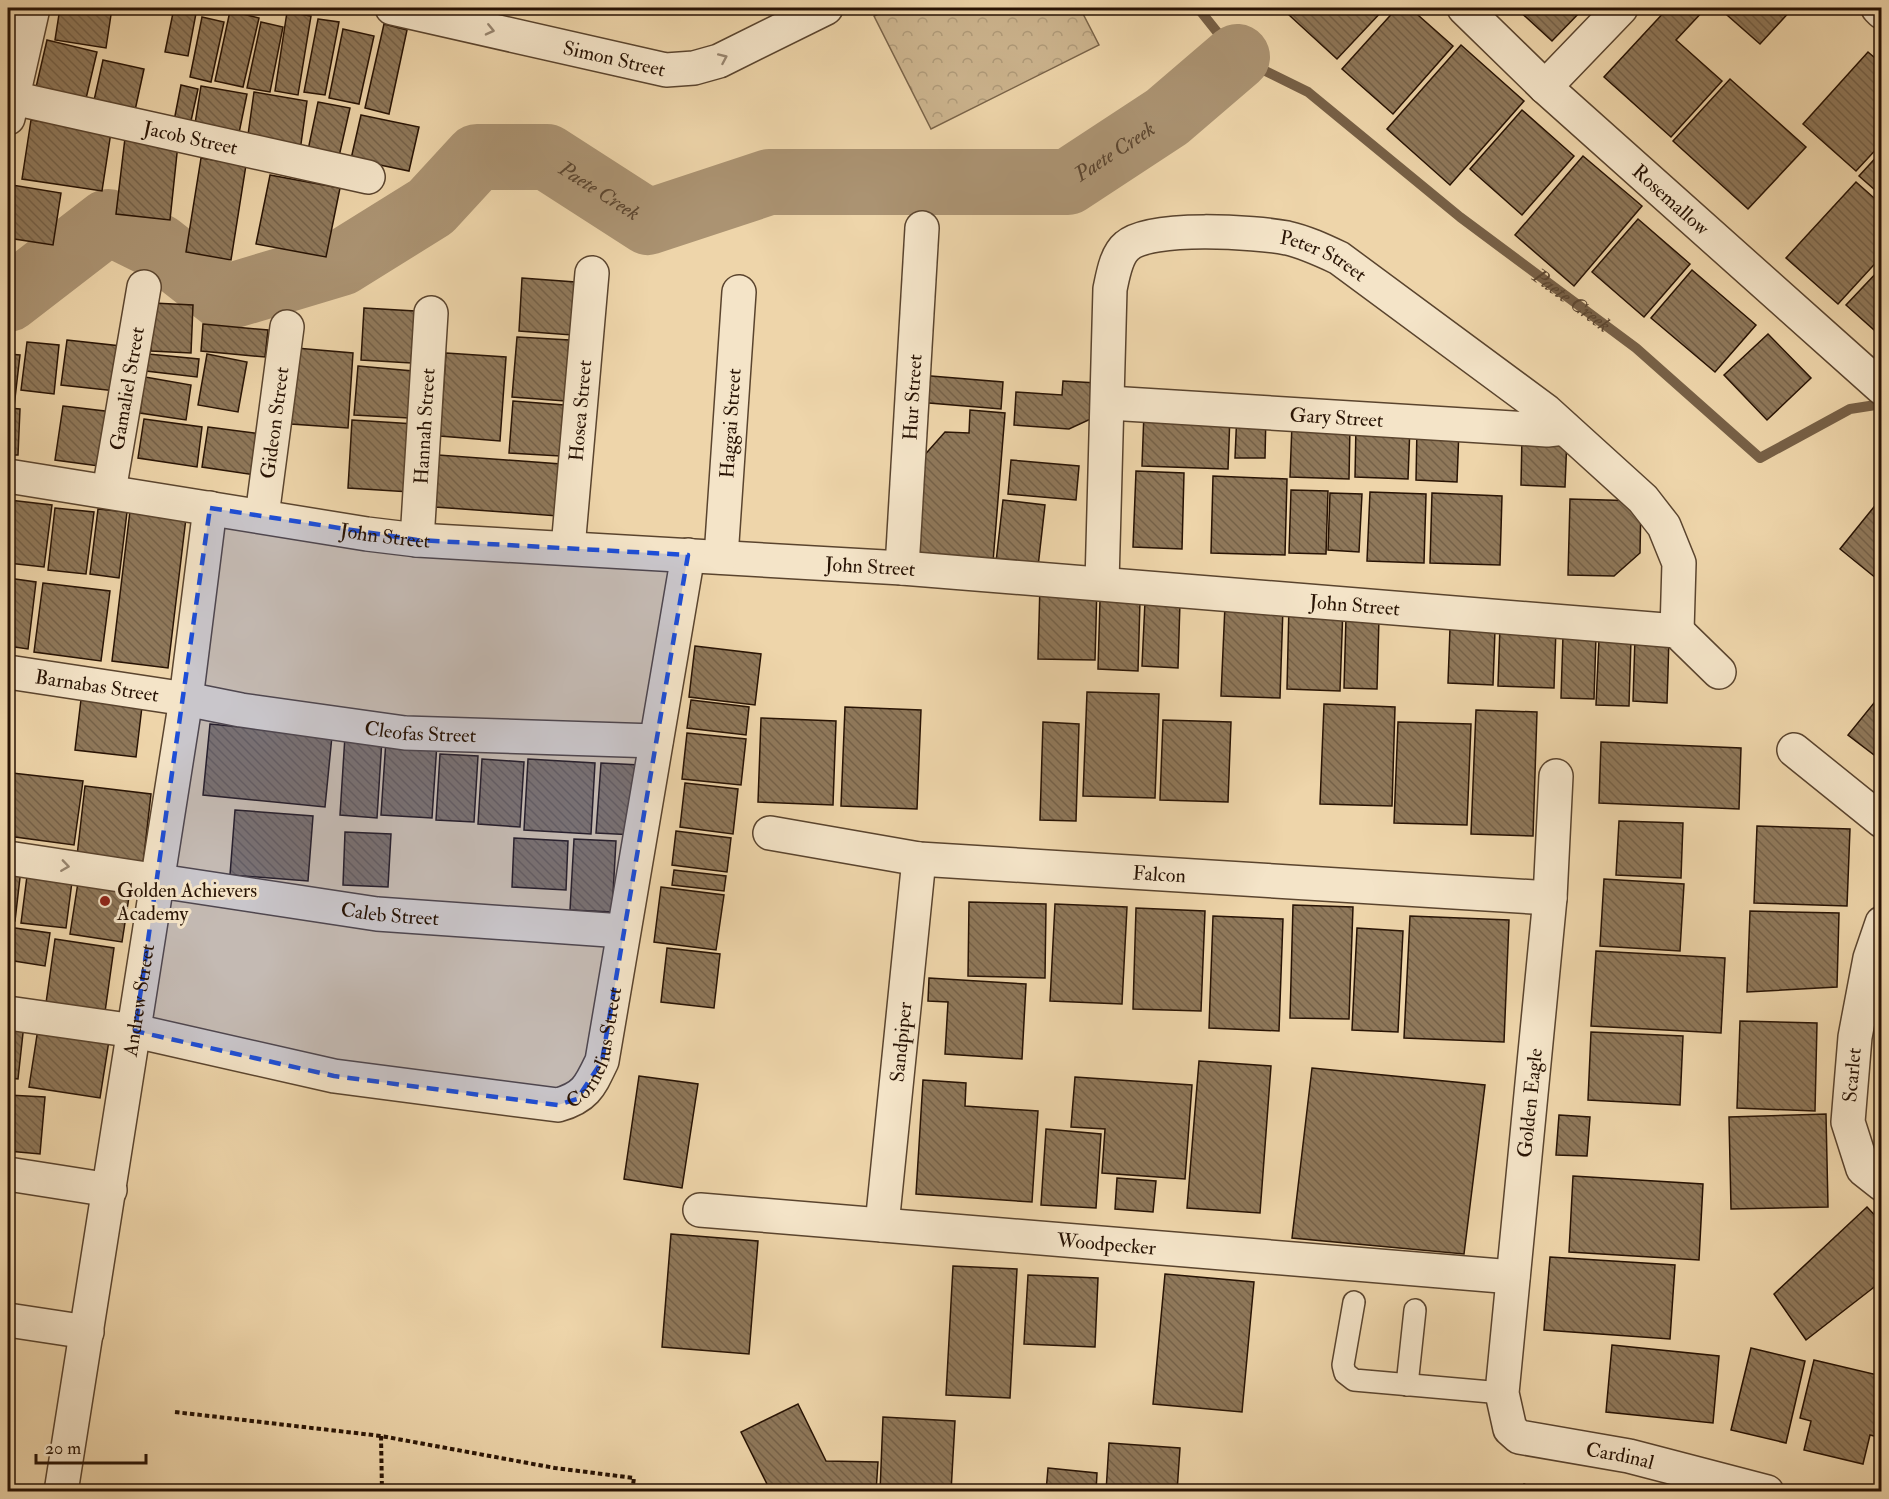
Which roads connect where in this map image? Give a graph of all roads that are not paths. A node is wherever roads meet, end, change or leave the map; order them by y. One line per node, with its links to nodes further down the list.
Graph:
1 (33, 8): 9 (street)
2 (392, 8): 3 (street, Simon Street, one-way to 3)
3 (826, 8)
4 (1464, 8): 8 (street, Rosemallow)
5 (1621, 8): 8 (street)
6 (1878, 8): 7 (street)
7 (1881, 12)
8 (1545, 87): 17 (street, Rosemallow)
9 (10, 109): 10 (street, Jacob Street)
10 (368, 177)
11 (922, 228): 28 (street, Hur Street)
12 (592, 273): 25 (street, Hosea Street)
13 (144, 287): 21 (street, Gamaliel Street)
14 (739, 292): 27 (street, Haggai Street)
15 (431, 313): 24 (street, Hannah Street)
16 (287, 327): 23 (street, Gideon Street)
17 (1874, 382)
18 (1109, 403): 19 (street, Gary Street); 19 (street, Peter Street); 29 (street, Peter Street)
19 (1564, 428): 30 (street, Peter Street)
20 (8, 476): 21 (street, John Street)
21 (109, 491): 22 (street, John Street)
22 (210, 508): 23 (street, John Street); 33 (street, Andrew Street)
23 (262, 516): 24 (street, John Street)
24 (417, 540): 25 (street, John Street)
25 (568, 548): 26 (street, John Street)
26 (688, 555): 27 (street, John Street); 34 (street, Cornelius Street)
27 (721, 556): 28 (street, John Street)
28 (902, 568): 29 (street, John Street)
29 (1102, 583): 30 (street, John Street)
30 (1677, 631): 32 (street)
31 (8, 672): 33 (street, Barnabas Street)
32 (1719, 672)
33 (186, 699): 34 (street, Cleofas Street); 41 (street, Andrew Street)
34 (657, 741): 44 (street, Cornelius Street)
35 (1794, 750): 37 (street)
36 (1556, 776): 42 (street, Golden Eagle)
37 (1881, 821)
38 (770, 833): 40 (street, Falcon)
39 (8, 858): 41 (street, Caleb Street, one-way to 41)
40 (919, 859): 42 (street, Falcon); 51 (street, Sandpiper)
41 (158, 879): 44 (street, Caleb Street); 46 (street, Andrew Street)
42 (1550, 898): 52 (street, Golden Eagle)
43 (1881, 923): 48 (street, Scarlet)
44 (623, 931): 46 (street, Cornelius Street)
45 (8, 1013): 46 (street, Cornelius Street)
46 (135, 1031): 49 (street, Andrew Street)
47 (8, 1174): 49 (street)
48 (1881, 1184)
49 (110, 1190): 56 (street, Andrew Street)
50 (700, 1210): 51 (street, Woodpecker)
51 (882, 1225): 52 (street, Woodpecker)
52 (1513, 1277): 58 (street, Golden Eagle)
53 (1354, 1302): 57 (lane)
54 (1415, 1310): 57 (lane)
55 (8, 1320): 56 (street)
56 (87, 1332): 60 (street, Andrew Street)
57 (1407, 1385): 58 (lane)
58 (1502, 1393): 59 (street, Golden Eagle)
59 (1510, 1429): 61 (street, Cardinal)
60 (61, 1491)
61 (1767, 1491)

